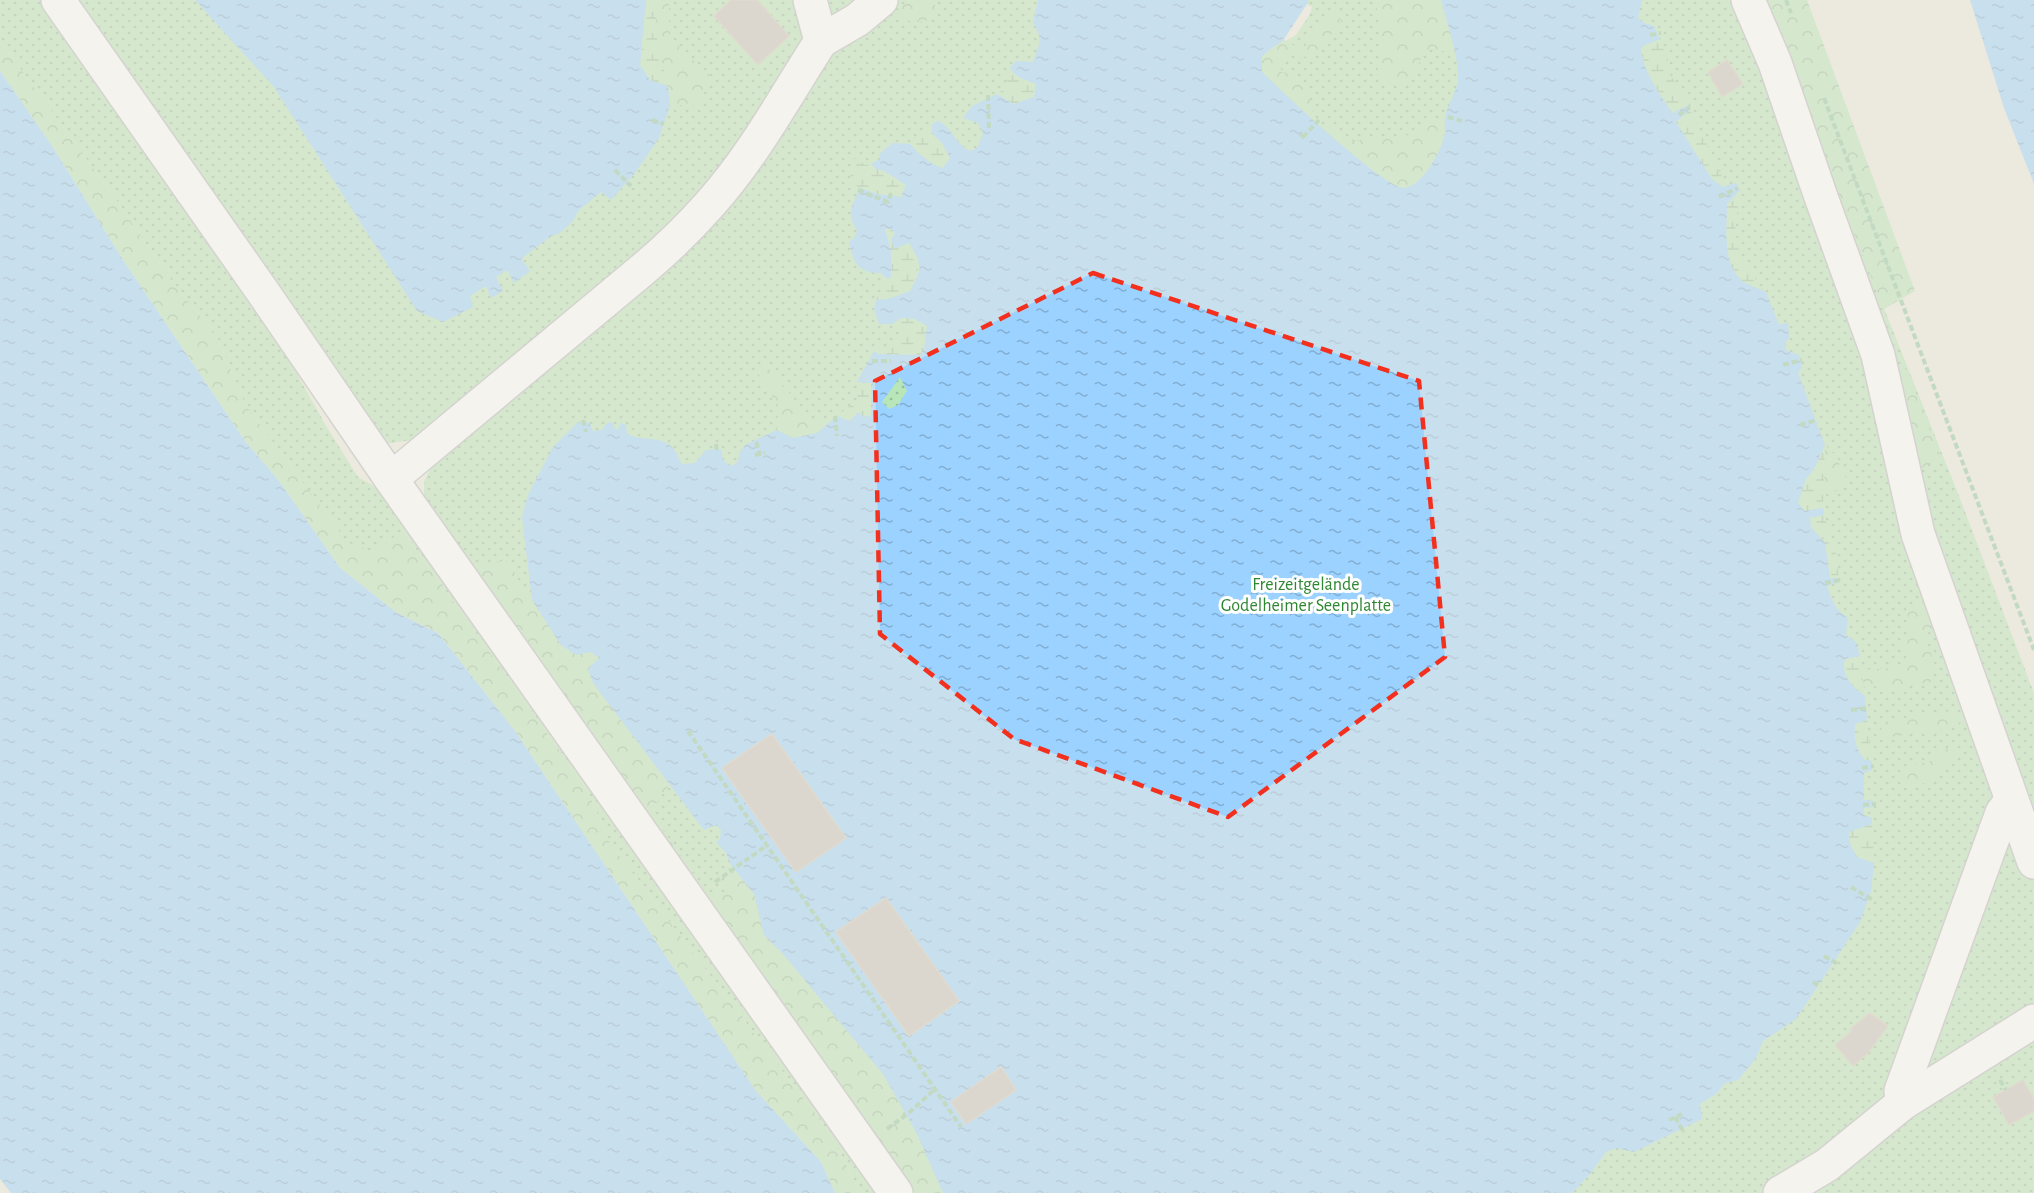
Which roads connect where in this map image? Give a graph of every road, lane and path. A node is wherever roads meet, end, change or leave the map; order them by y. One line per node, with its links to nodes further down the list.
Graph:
1 (58, 0): 41 (lane)
2 (810, 0): 9 (lane)
3 (881, 0): 9 (lane)
4 (1748, 0): 50 (lane)
5 (1786, 0): 6 (path)
6 (1795, 22)
7 (1661, 33): 8 (path)
8 (1650, 35)
9 (821, 41): 41 (lane)
10 (1820, 90): 44 (path)
11 (988, 95): 19 (path)
12 (1690, 107): 13 (path)
13 (1679, 115)
14 (1448, 117): 17 (path)
15 (652, 120): 18 (path)
16 (1319, 120): 20 (path)
17 (1462, 121)
18 (664, 124)
19 (988, 129)
20 (1303, 137)
21 (615, 170): 22 (path)
22 (631, 186)
23 (1738, 188): 26 (path)
24 (858, 189): 25 (path)
25 (891, 193)
26 (1719, 197)
27 (1802, 360): 30 (path)
28 (872, 361): 29 (path)
29 (891, 361)
30 (1783, 365)
31 (835, 416): 36 (path)
32 (583, 420): 35 (path)
33 (1817, 420): 34 (path)
34 (1800, 425)
35 (586, 432)
36 (838, 436)
37 (756, 442): 40 (path)
38 (716, 444): 39 (path)
39 (717, 451)
40 (760, 454)
41 (391, 479): 71 (lane)
42 (1840, 580): 43 (path)
43 (1826, 583)
44 (2034, 650)
45 (1869, 708): 46 (path)
46 (1851, 710)
47 (688, 731): 53 (path)
48 (1874, 766): 49 (path)
49 (1862, 768)
50 (2011, 801): 54 (lane); 64 (lane)
51 (1876, 804): 52 (path)
52 (1863, 805)
53 (766, 846): 55 (path); 63 (path)
54 (2034, 861)
55 (713, 883)
56 (1851, 887): 57 (path)
57 (1873, 900)
58 (1824, 956): 59 (path)
59 (1838, 964)
60 (1813, 981): 61 (path)
61 (1821, 987)
62 (2034, 1021): 64 (lane)
63 (935, 1089): 68 (path); 69 (path)
64 (1903, 1103): 72 (lane)
65 (1682, 1114): 66 (path)
66 (1675, 1117): 67 (path); 70 (path)
67 (1669, 1120)
68 (961, 1127)
69 (885, 1130)
70 (1684, 1133)
71 (896, 1193)
72 (1780, 1193)

